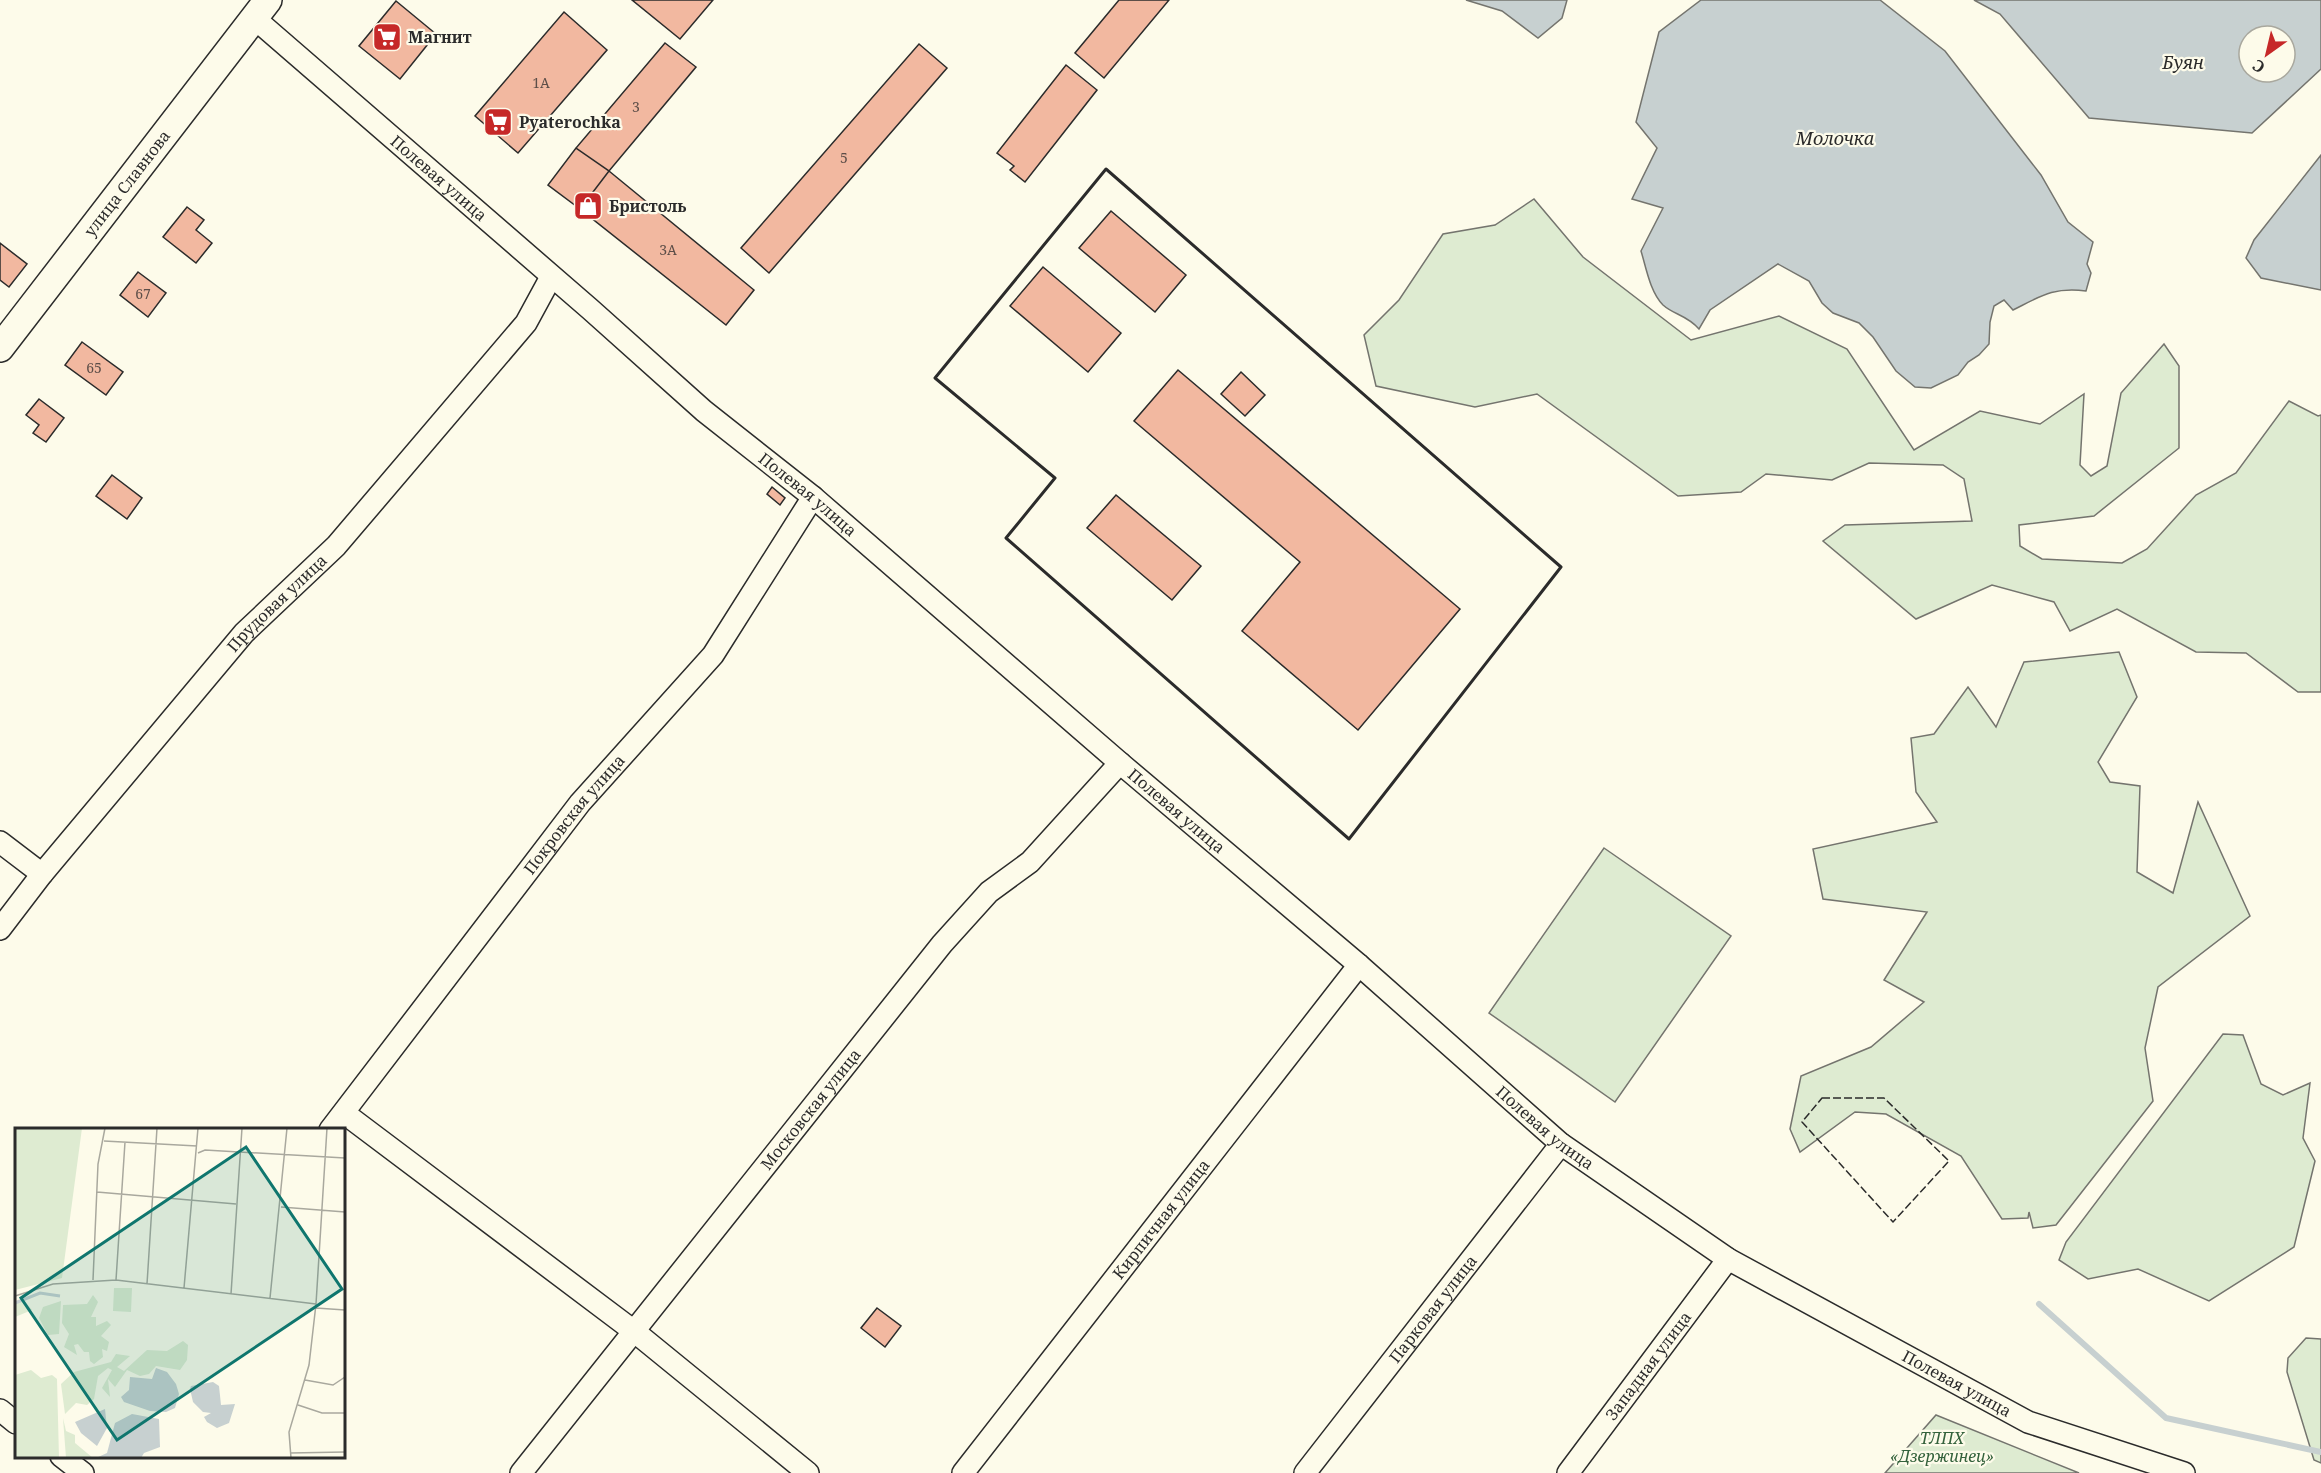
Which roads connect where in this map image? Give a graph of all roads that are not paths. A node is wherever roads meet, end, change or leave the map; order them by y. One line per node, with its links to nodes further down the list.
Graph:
1 (260, 9): 2 (street, Полевая улица); 3 (main road, улица Славнова)
2 (552, 277): 4 (street, Полевая улица); 7 (street, Прудовая улица)
3 (0, 348)
4 (813, 497): 5 (street, Полевая улица); 10 (street, Покровская улица)
5 (1120, 763): 9 (street, Полевая улица); 14 (street, Московская улица)
6 (0, 842): 7 (street)
7 (42, 874): 8 (street, Прудовая улица)
8 (0, 929)
9 (1359, 965): 12 (street, Полевая улица); 21 (street, Кирпичная улица)
10 (344, 1113): 11 (street, Покровская улица); 14 (street)
11 (332, 1128)
12 (1561, 1144): 13 (street, Полевая улица); 22 (street, Парковая улица)
13 (1728, 1259): 23 (street, Западная улица); 24 (street, Полевая улица)
14 (635, 1332): 19 (street, Московская улица); 20 (street)
15 (0, 1410): 16 (street)
16 (15, 1422)
17 (60, 1461): 18 (street)
18 (82, 1473)
19 (521, 1473)
20 (808, 1473)
21 (963, 1473)
22 (1305, 1473)
23 (1568, 1473)
24 (2184, 1473)

